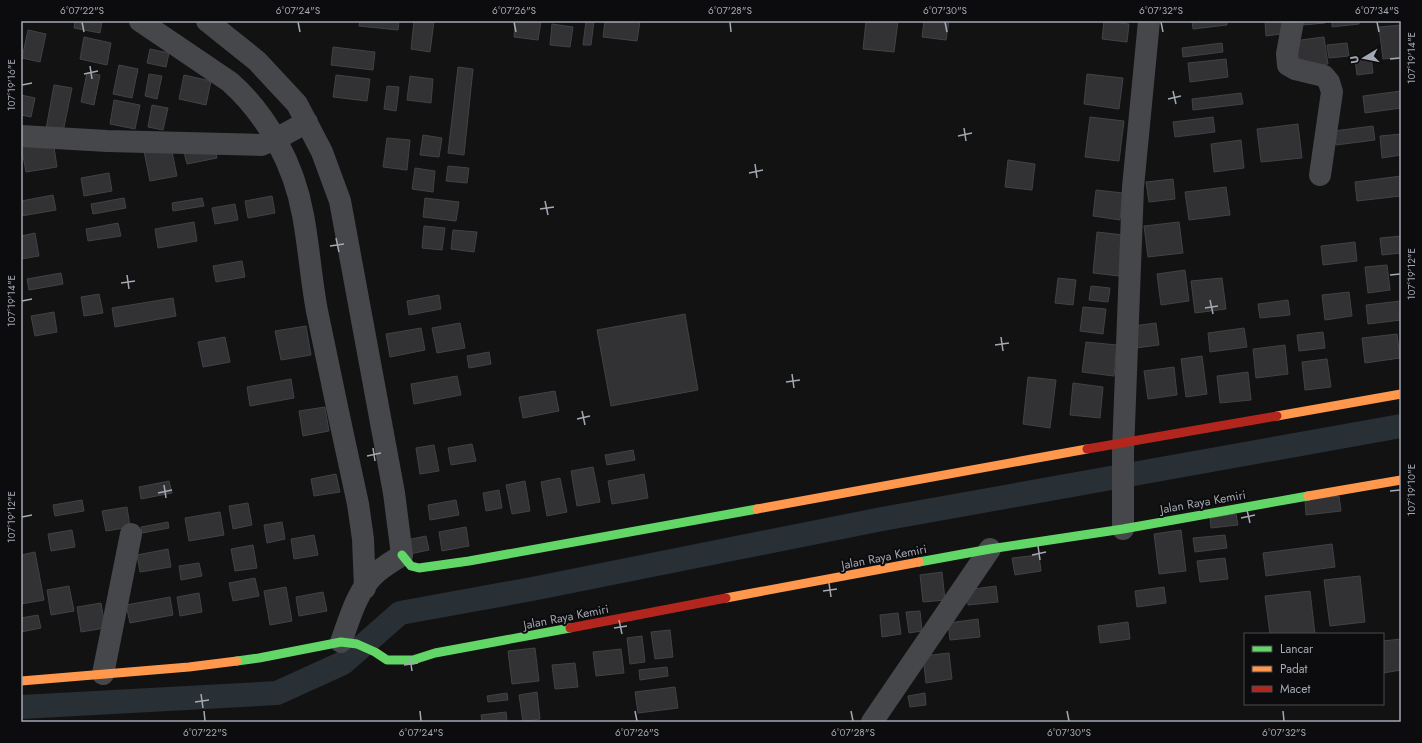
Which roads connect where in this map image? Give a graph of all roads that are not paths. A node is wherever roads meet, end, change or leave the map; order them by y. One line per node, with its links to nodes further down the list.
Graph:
1 (140, 21): 7 (street)
2 (207, 21): 5 (street)
3 (1149, 21): 10 (street)
4 (1292, 21): 8 (street)
5 (304, 124): 7 (street); 15 (street)
6 (21, 136): 7 (street)
7 (279, 138): 16 (street)
8 (1320, 175)
9 (1401, 394): 10 (main road)
10 (1124, 448): 12 (street); 15 (main road)
11 (1401, 480): 12 (main road, Jalan Raya Kemiri)
12 (1123, 521): 14 (main road, Jalan Raya Kemiri)
13 (131, 534): 18 (street)
14 (990, 549): 17 (main road, Jalan Raya Kemiri); 20 (street)
15 (398, 558): 16 (street)
16 (369, 581): 17 (street)
17 (349, 643): 18 (main road)
18 (103, 674): 19 (main road)
19 (21, 681)
20 (872, 722)

